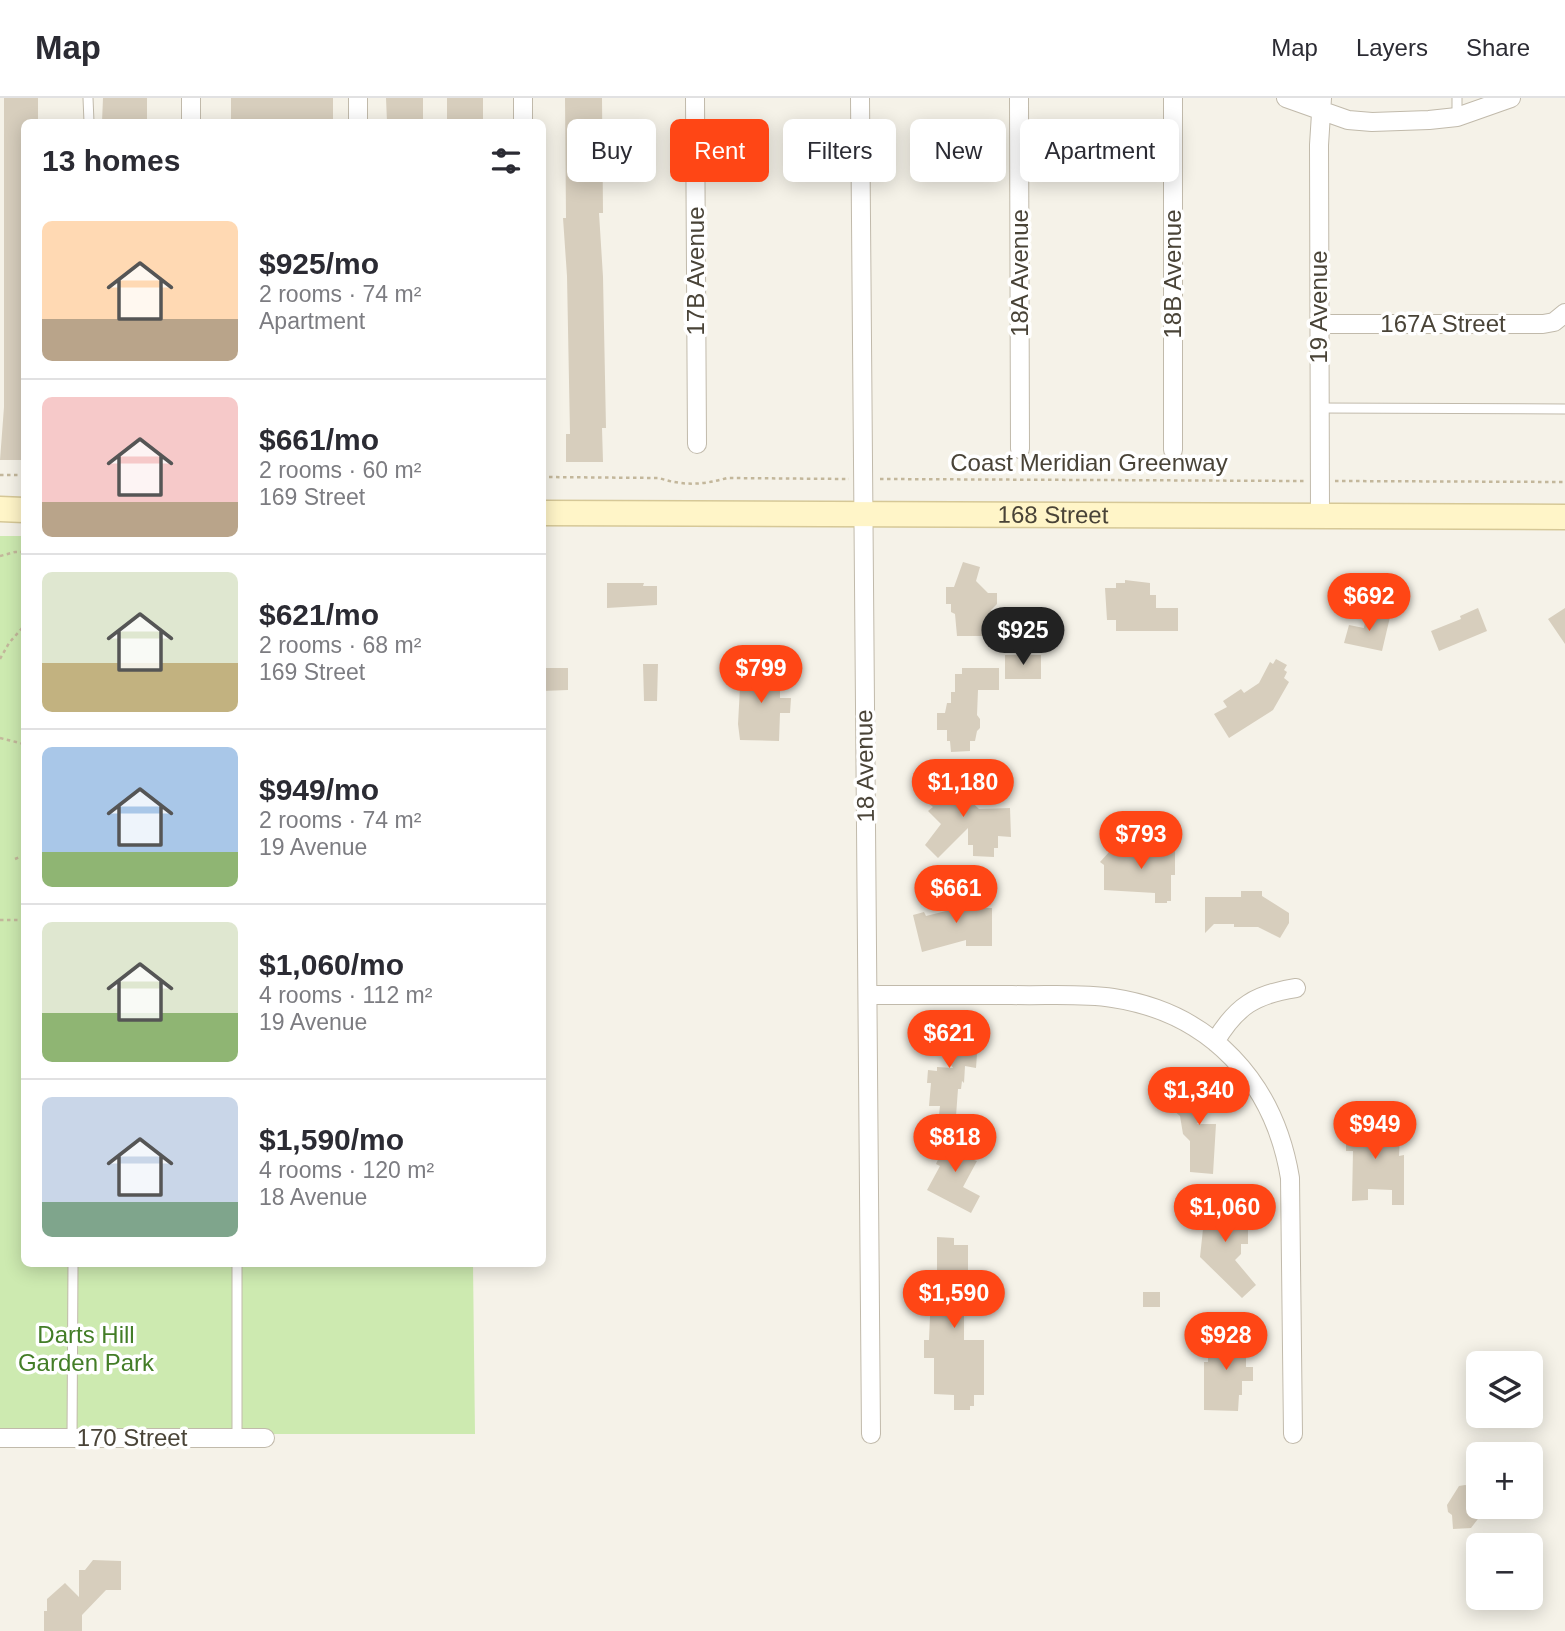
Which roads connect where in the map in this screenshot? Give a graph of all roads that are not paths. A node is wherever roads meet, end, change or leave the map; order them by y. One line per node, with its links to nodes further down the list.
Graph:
1 (88, 98): 14 (lane)
2 (191, 98): 15 (street)
3 (358, 98): 16 (street)
4 (523, 98): 17 (street)
5 (695, 98): 22 (street, 17B Avenue)
6 (860, 98): 28 (street, 18 Avenue)
7 (1019, 98): 23 (street, 18A Avenue)
8 (1173, 98): 24 (street, 18B Avenue)
9 (1286, 98): 12 (street)
10 (1457, 98): 13 (lane)
11 (1511, 98): 13 (street)
12 (1321, 105): 13 (street); 19 (street, 19 Avenue)
13 (1457, 117)
14 (89, 119)
15 (191, 119)
16 (358, 119)
17 (523, 119)
18 (1564, 314): 19 (street, 167A Street)
19 (1320, 324): 20 (street, 19 Avenue)
20 (1320, 408): 21 (lane); 29 (street, 19 Avenue)
21 (1565, 409)
22 (697, 444)
23 (1020, 449)
24 (1173, 450)
25 (0, 509): 26 (main road)
26 (21, 510)
27 (546, 513): 28 (main road, 168 Street)
28 (862, 515): 29 (main road, 168 Street); 32 (street, 18 Avenue)
29 (1320, 516): 30 (main road, 168 Street)
30 (1565, 517)
31 (1296, 988): 33 (street)
32 (868, 995): 33 (street); 36 (street, 18 Avenue)
33 (1215, 1042): 37 (street)
34 (73, 1267): 39 (lane)
35 (237, 1267): 40 (lane)
36 (871, 1434)
37 (1293, 1434)
38 (0, 1438): 39 (street, 170 Street)
39 (72, 1438): 40 (street, 170 Street)
40 (237, 1438): 41 (street, 170 Street)
41 (265, 1438)

